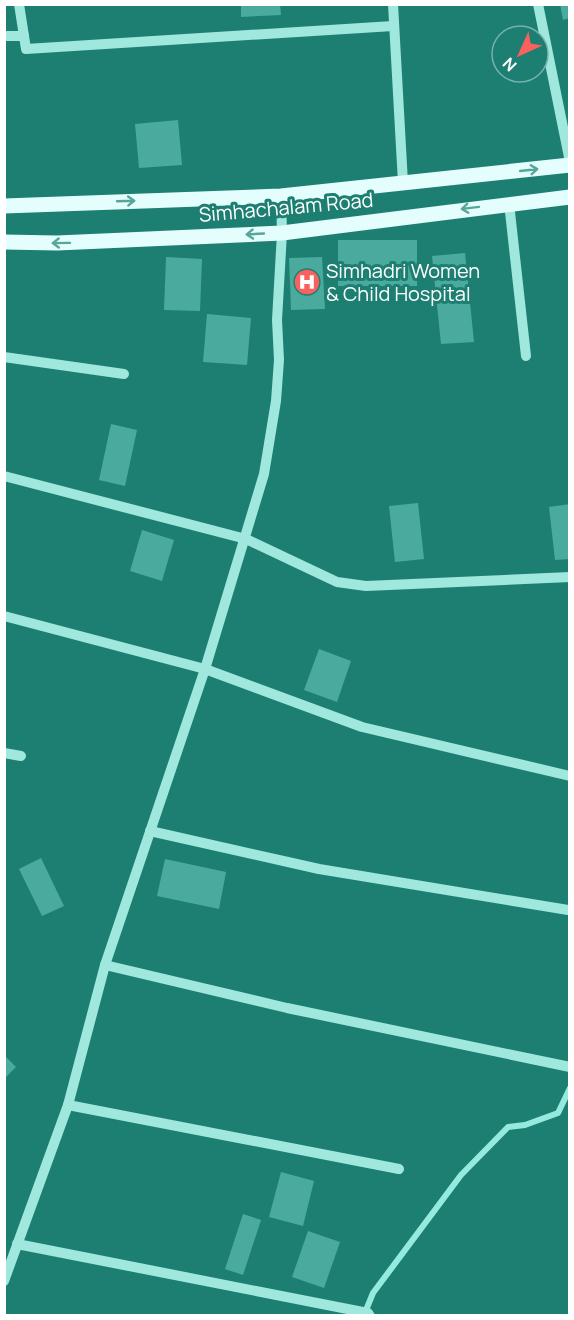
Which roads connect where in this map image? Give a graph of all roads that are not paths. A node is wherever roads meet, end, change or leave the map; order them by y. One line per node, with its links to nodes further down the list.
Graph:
1 (19, 4): 6 (street)
2 (393, 4): 4 (street)
3 (538, 4): 7 (street)
4 (393, 26): 6 (street); 8 (street)
5 (4, 36): 6 (street)
6 (24, 36)
7 (570, 164): 8 (main road, one-way to 7)
8 (403, 183): 9 (main road)
9 (281, 196): 12 (main road, one-way to 9); 13 (street)
10 (570, 197): 11 (main road, Simhachalam Road)
11 (509, 203): 13 (main road, Simhachalam Road, one-way to 13); 15 (street)
12 (4, 206)
13 (282, 233): 14 (main road, Simhachalam Road, one-way to 14); 19 (street)
14 (4, 242)
15 (526, 356)
16 (4, 357): 17 (street)
17 (124, 374)
18 (4, 476): 19 (street)
19 (246, 539): 20 (street); 22 (street)
20 (570, 577)
21 (4, 616): 22 (street)
22 (205, 669): 25 (street); 26 (street)
23 (4, 753): 24 (street)
24 (21, 756)
25 (570, 776)
26 (150, 831): 27 (street); 28 (street)
27 (568, 910)
28 (105, 965): 29 (street); 30 (street)
29 (570, 1067)
30 (68, 1105): 31 (street); 32 (street)
31 (399, 1169)
32 (16, 1244): 33 (street); 34 (street)
33 (4, 1281)
34 (369, 1314)

